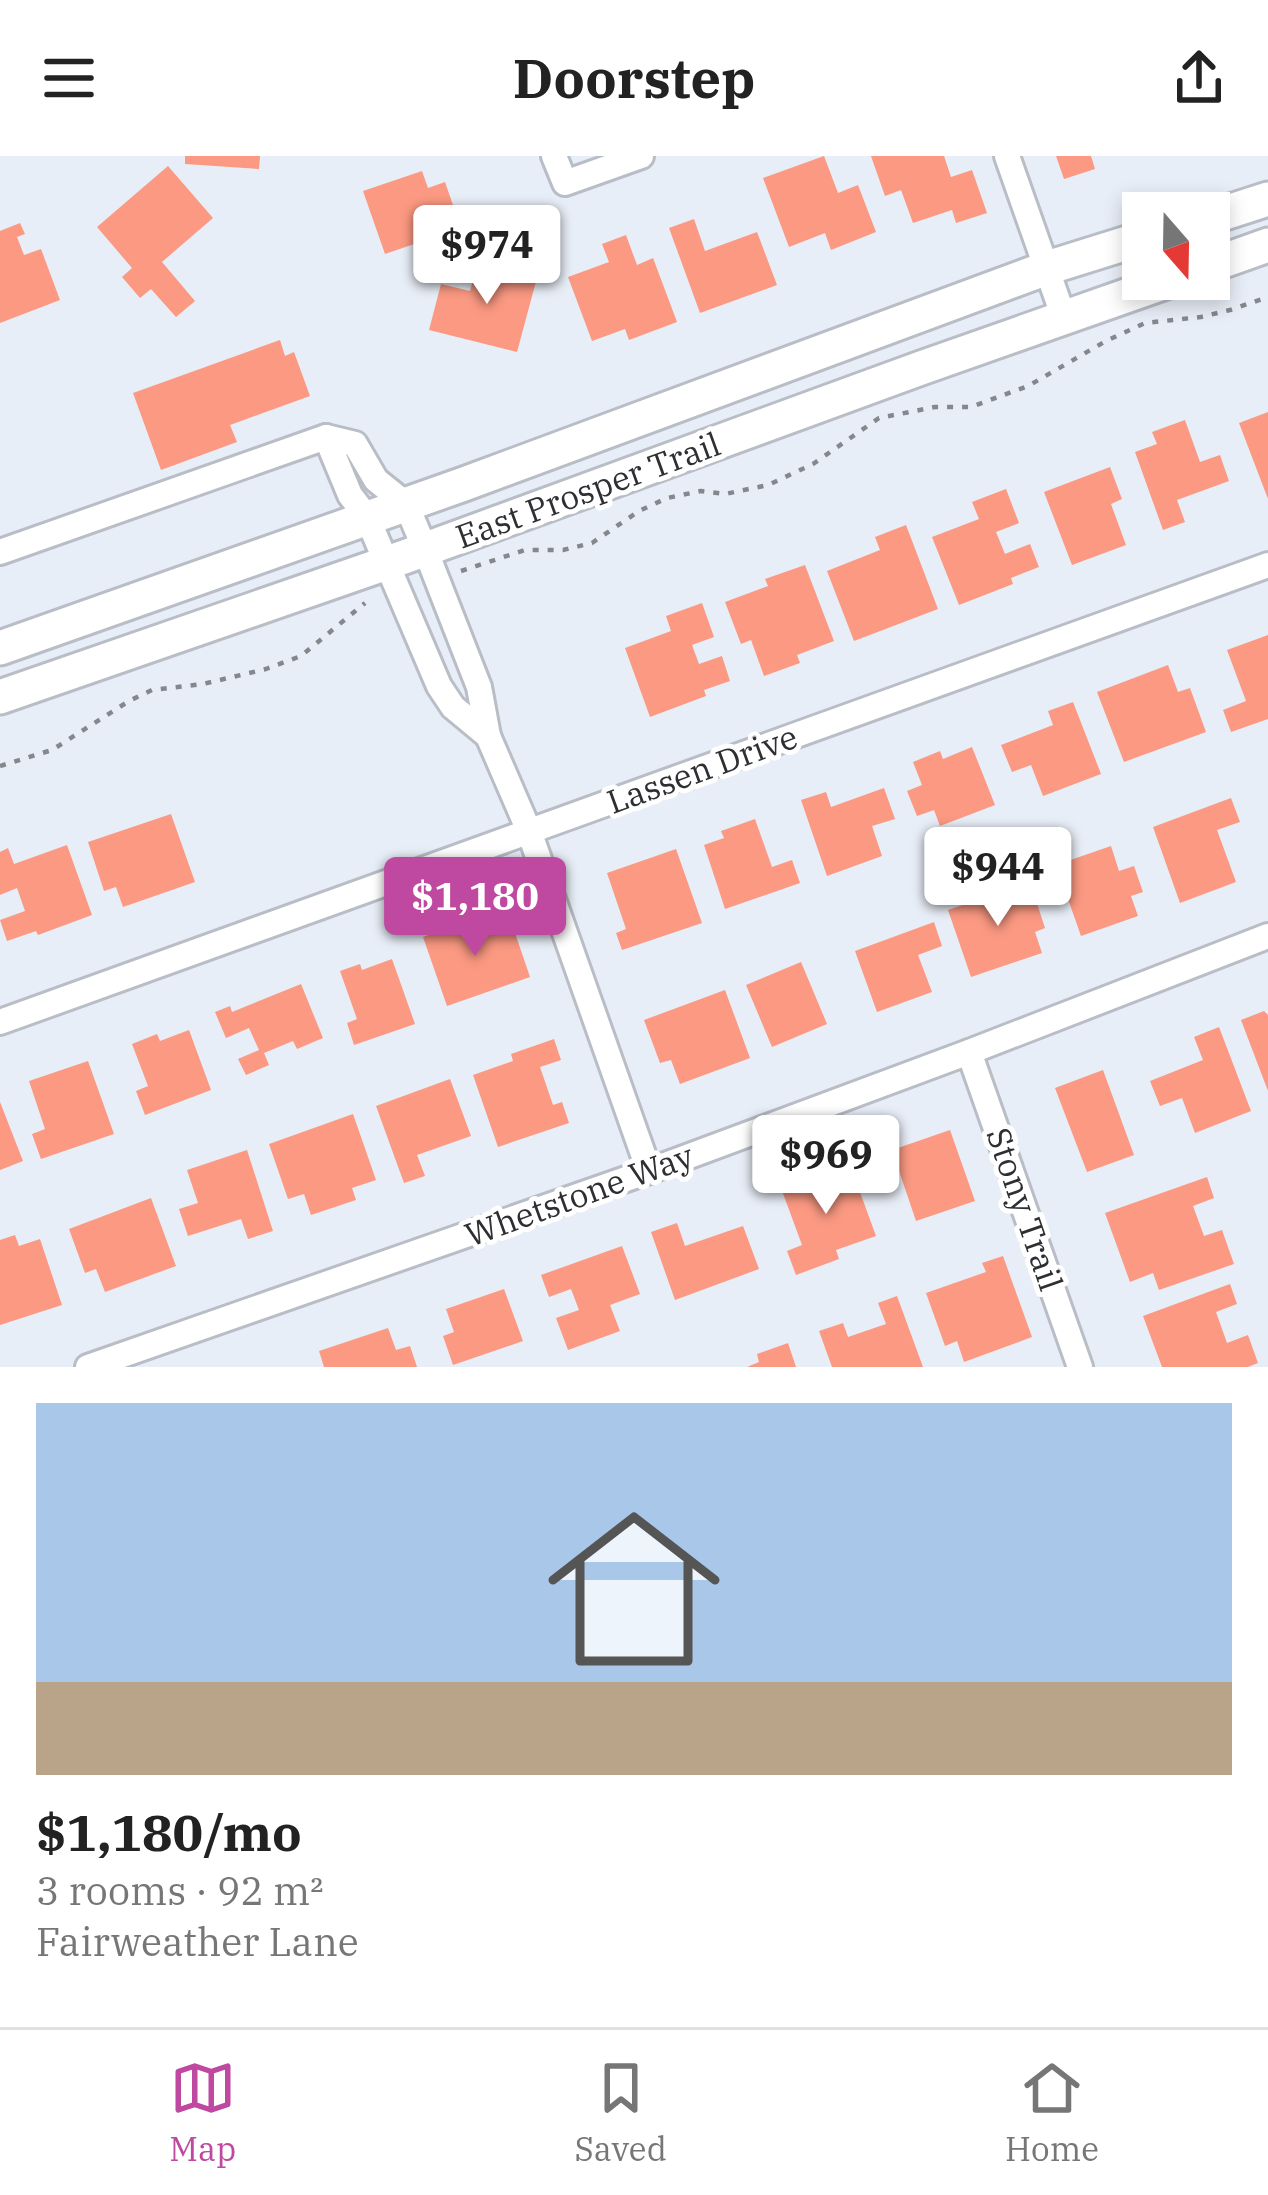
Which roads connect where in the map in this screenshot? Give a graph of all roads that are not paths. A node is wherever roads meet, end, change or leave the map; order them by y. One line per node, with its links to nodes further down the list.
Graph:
1 (554, 156): 2 (street)
2 (641, 156)
3 (1007, 156): 9 (street)
4 (1268, 200): 5 (main road)
5 (1230, 212)
6 (1268, 244): 8 (main road)
7 (1122, 245): 9 (main road, East Prosper Trail)
8 (1230, 258)
9 (1047, 268): 11 (street); 13 (main road, East Prosper Trail)
10 (1122, 297): 11 (main road, East Prosper Trail)
11 (1064, 318): 16 (main road, East Prosper Trail)
12 (326, 437): 13 (street); 14 (street); 15 (street)
13 (406, 504): 14 (main road, East Prosper Trail); 16 (street)
14 (367, 517): 18 (street); 19 (main road, East Prosper Trail)
15 (0, 552)
16 (431, 564): 18 (main road, East Prosper Trail); 21 (street)
17 (1268, 565): 22 (street, Lassen Drive)
18 (392, 577): 20 (main road, East Prosper Trail); 21 (street)
19 (0, 648)
20 (0, 697)
21 (488, 736): 22 (street)
22 (530, 832): 24 (street, Lassen Drive); 26 (street)
23 (1268, 937): 25 (street, Whetstone Way)
24 (0, 1022)
25 (969, 1052): 26 (street, Whetstone Way); 28 (street, Stony Trail)
26 (649, 1171): 27 (street, Whetstone Way)
27 (88, 1367)
28 (1080, 1367)

